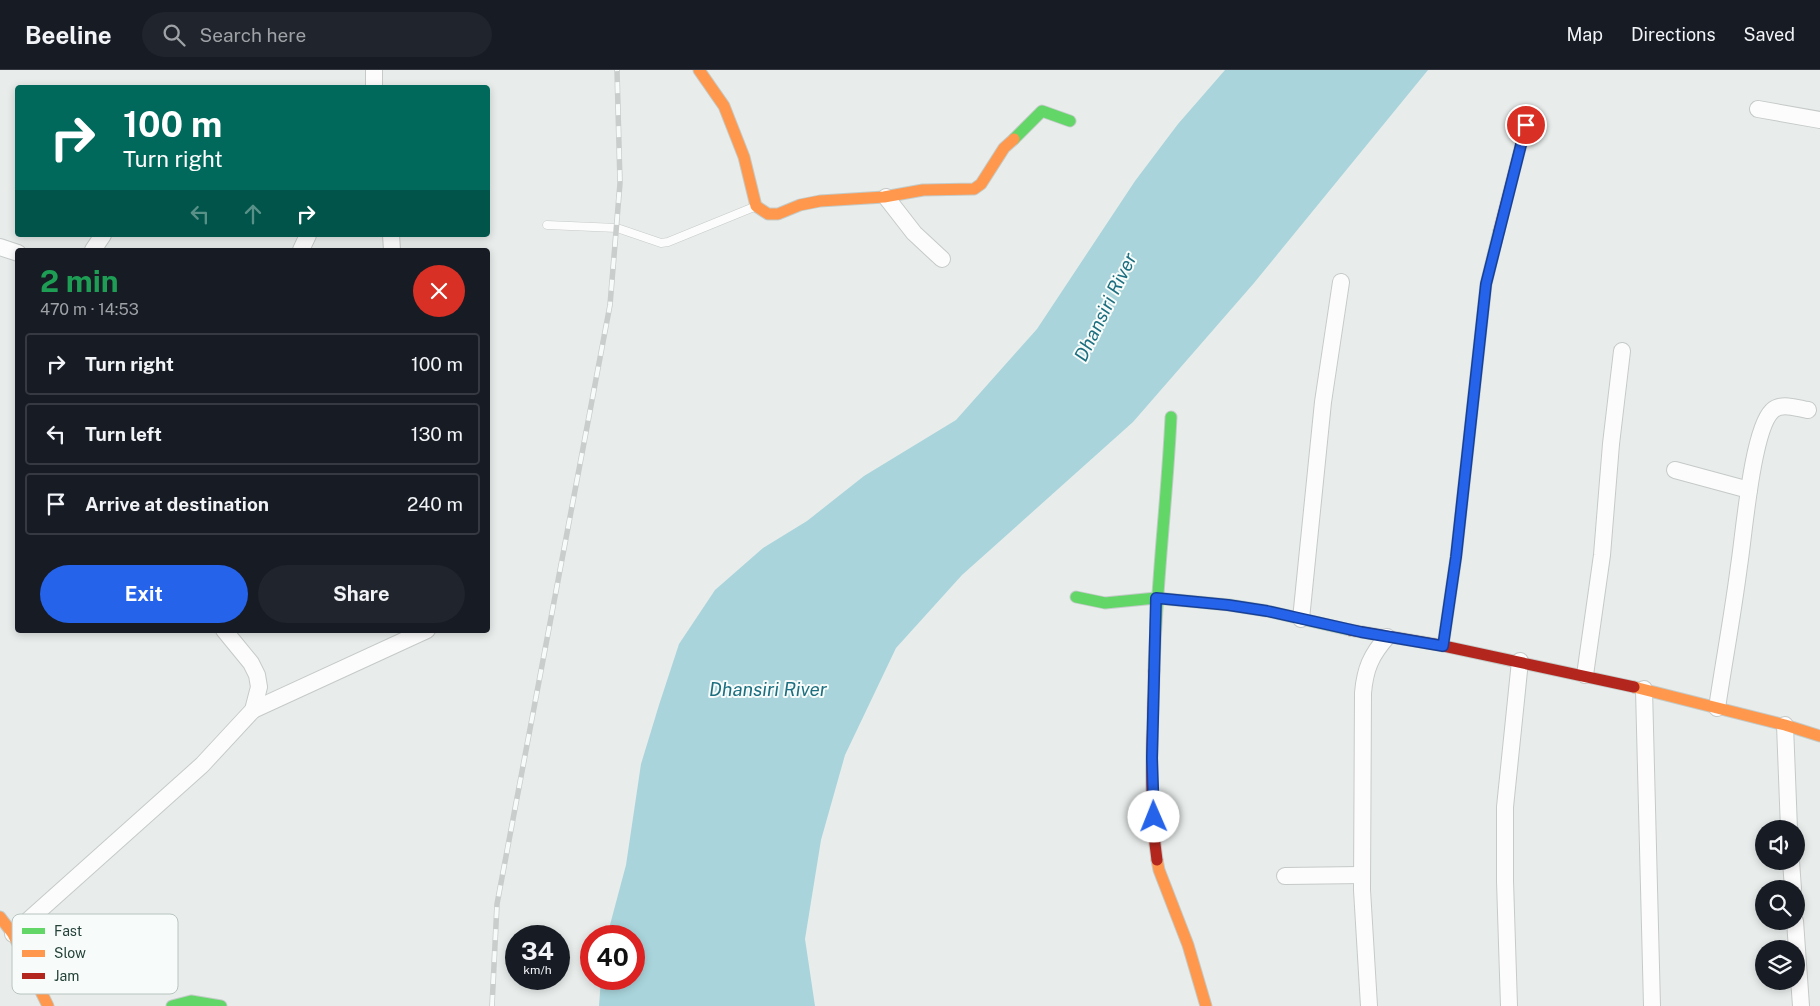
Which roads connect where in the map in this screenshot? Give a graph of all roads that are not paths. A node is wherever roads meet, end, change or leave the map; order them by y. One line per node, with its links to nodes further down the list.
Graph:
1 (374, 70): 3 (street)
2 (699, 70): 9 (main road)
3 (374, 85)
4 (1758, 109): 5 (street)
5 (1820, 120)
6 (1070, 121): 8 (main road)
7 (1526, 125): 28 (main road)
8 (886, 197): 9 (main road); 15 (street)
9 (756, 206): 10 (lane)
10 (546, 225)
11 (102, 237): 13 (street)
12 (0, 247): 14 (street)
13 (94, 248)
14 (15, 252)
15 (942, 258)
16 (1341, 282): 24 (street)
17 (1622, 351): 30 (street)
18 (1808, 410): 21 (street)
19 (1171, 418): 23 (main road)
20 (1675, 470): 21 (street)
21 (1749, 490): 32 (street)
22 (1076, 597): 23 (main road)
23 (1156, 598): 24 (main road); 47 (main road)
24 (1301, 619): 27 (main road)
25 (226, 633): 33 (street)
26 (420, 633): 33 (street)
27 (1387, 637): 28 (main road); 37 (street)
28 (1443, 646): 29 (main road)
29 (1520, 661): 30 (main road); 49 (street)
30 (1585, 675): 31 (main road)
31 (1644, 689): 32 (main road); 50 (street)
32 (1717, 708): 34 (main road)
33 (253, 710): 39 (street)
34 (1785, 725): 35 (main road); 36 (street)
35 (1820, 736)
36 (1789, 820)
37 (1362, 875): 38 (street); 48 (street)
38 (1285, 876)
39 (35, 914)
40 (0, 917): 42 (main road)
41 (1796, 930): 51 (street)
42 (12, 933)
43 (42, 994): 44 (main road)
44 (48, 1006)
45 (172, 1006): 46 (main road)
46 (221, 1006)
47 (1206, 1006)
48 (1369, 1006)
49 (1509, 1006)
50 (1652, 1006)
51 (1801, 1006)

